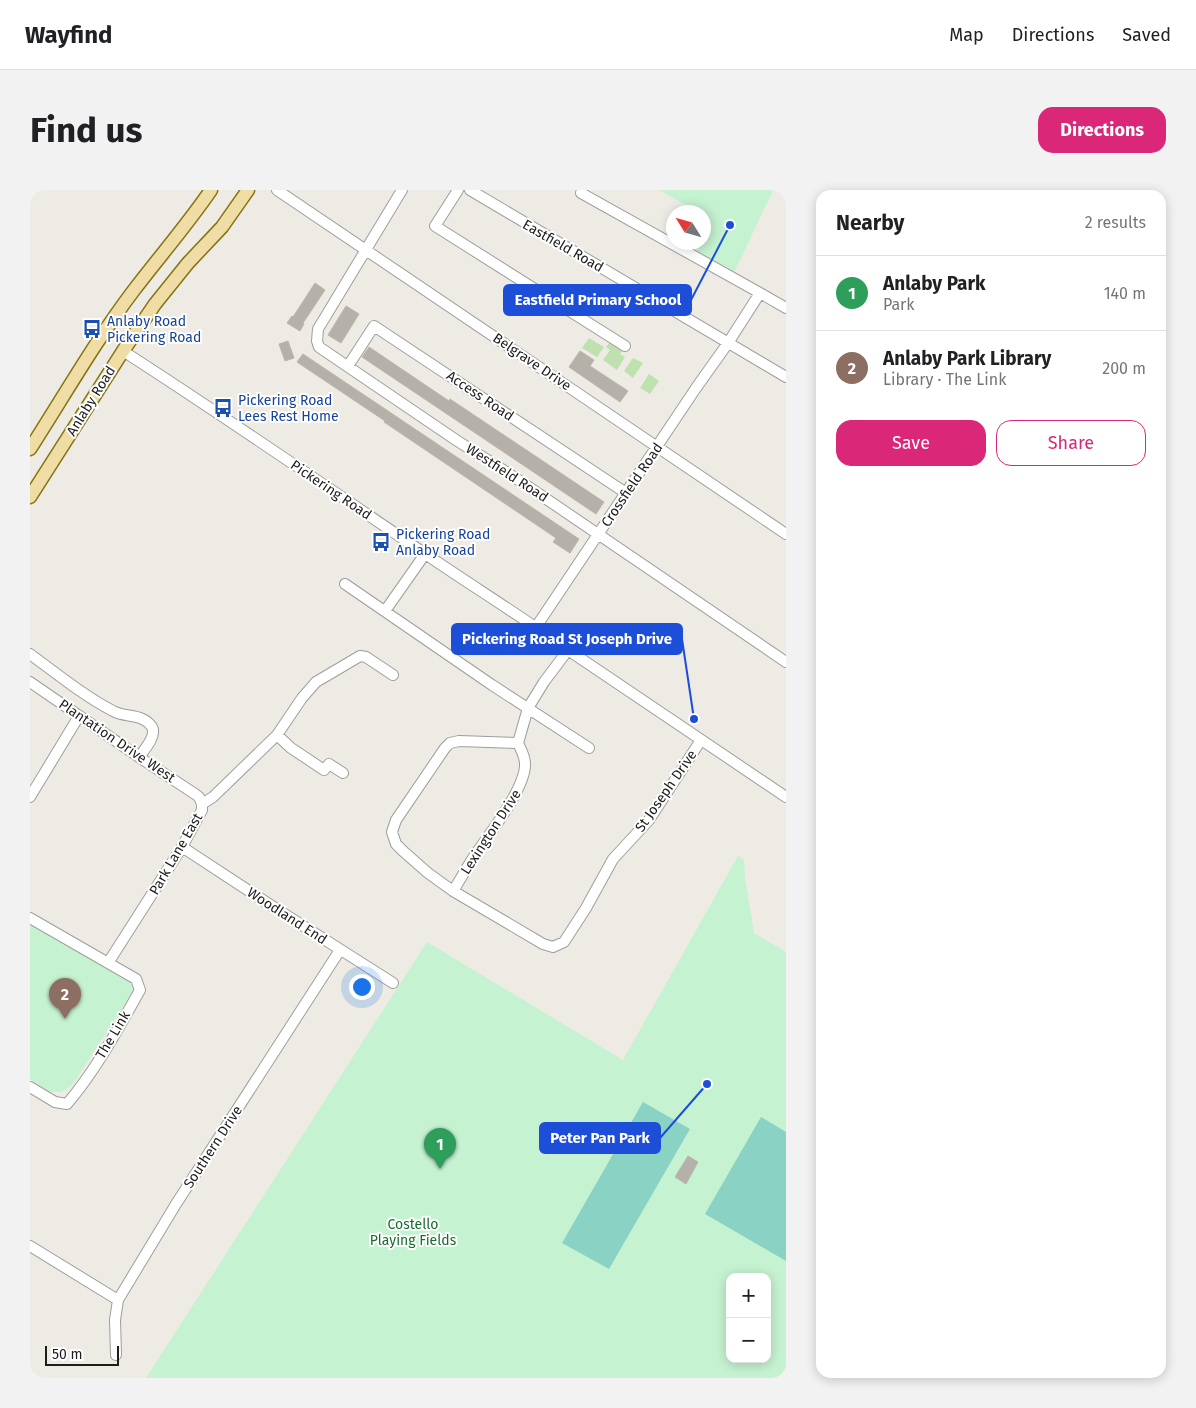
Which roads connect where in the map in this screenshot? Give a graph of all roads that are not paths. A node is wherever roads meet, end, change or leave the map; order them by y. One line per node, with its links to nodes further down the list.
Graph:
1 (211, 190): 17 (main road, Anlaby Road)
2 (248, 190): 13 (main road, Anlaby Road)
3 (277, 190): 8 (street, Belgrave Drive)
4 (402, 190): 8 (street)
5 (458, 190): 12 (street)
6 (470, 190): 11 (street, Eastfield Road)
7 (581, 193): 9 (street)
8 (365, 250): 14 (street, Westfield Road); 16 (street, Belgrave Drive)
9 (760, 293): 10 (street); 11 (street)
10 (786, 308)
11 (728, 343): 15 (street, Eastfield Road); 16 (street, Crossfield Road)
12 (625, 346)
13 (123, 351): 19 (main road, Anlaby Road); 22 (street, Pickering Road)
14 (348, 366): 18 (street, Access Road); 20 (street, Westfield Road)
15 (786, 377)
16 (657, 447): 18 (street, Crossfield Road); 21 (street, Belgrave Drive)
17 (30, 449)
18 (626, 493): 20 (street, Crossfield Road)
19 (30, 497)
20 (598, 534): 25 (street, Crossfield Road); 28 (street, Westfield Road)
21 (786, 534)
22 (425, 554): 24 (street); 25 (street, Pickering Road)
23 (345, 584): 24 (street)
24 (385, 611): 31 (street)
25 (536, 627): 26 (street, Pickering Road)
26 (568, 650): 31 (street); 34 (street, Pickering Road)
27 (30, 654): 37 (street)
28 (786, 662)
29 (393, 675): 33 (street, Park Lane East)
30 (30, 682): 32 (street, Plantation Drive West)
31 (528, 708): 35 (street); 36 (street)
32 (79, 716): 37 (street, Plantation Drive West); 39 (street)
33 (277, 735): 38 (street); 41 (street, Park Lane East)
34 (701, 740): 40 (street, Pickering Road); 43 (street, St Joseph Drive)
35 (518, 742): 43 (street, Lexington Drive); 43 (street)
36 (589, 748)
37 (139, 757): 41 (street, Plantation Drive West)
38 (343, 773)
39 (30, 797)
40 (786, 797)
41 (202, 804): 42 (street, Park Lane East)
42 (182, 847): 45 (street, Woodland End); 46 (street, Park Lane East)
43 (453, 891)
44 (30, 918): 46 (street)
45 (340, 950): 47 (street, Woodland End); 50 (street, Southern Drive)
46 (108, 963): 48 (street, The Link)
47 (393, 983)
48 (30, 1087)
49 (30, 1246): 50 (street)
50 (118, 1300): 51 (street, Southern Drive)
51 (116, 1355)

